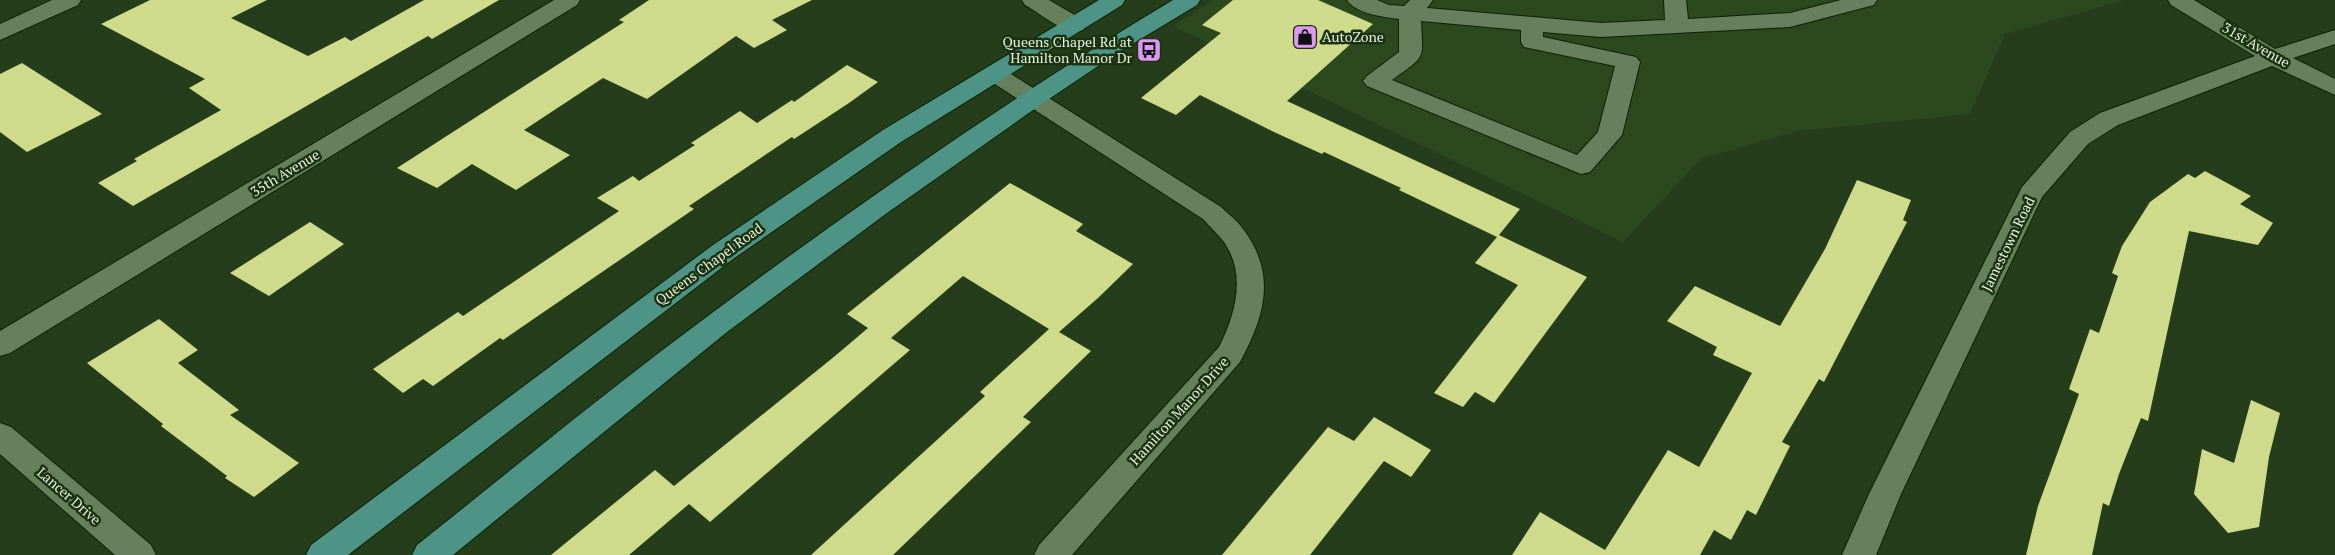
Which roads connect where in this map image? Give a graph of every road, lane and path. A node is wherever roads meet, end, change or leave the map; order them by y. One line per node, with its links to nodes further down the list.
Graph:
1 (70, 0): 15 (street)
2 (569, 0): 21 (street, 35th Avenue)
3 (1033, 0): 13 (street)
4 (1114, 0): 13 (main road, Queens Chapel Road)
5 (1189, 0): 20 (main road)
6 (1358, 0): 10 (street)
7 (1675, 0): 14 (street)
8 (1866, 0): 14 (street)
9 (2179, 0): 17 (street, 31st Avenue)
10 (1387, 5): 11 (street)
11 (1416, 6): 12 (street); 12 (street)
12 (1532, 24): 14 (street)
13 (1075, 25): 18 (main road, Queens Chapel Road)
14 (1677, 27)
15 (0, 33)
16 (2335, 37): 17 (street, Jamestown Road)
17 (2273, 57): 19 (street, 31st Avenue); 27 (street, Jamestown Road)
18 (994, 74): 20 (street, Hamilton Manor Drive); 24 (main road, Queens Chapel Road)
19 (2335, 88)
20 (1035, 98): 25 (main road); 26 (street, Hamilton Manor Drive)
21 (0, 345)
22 (0, 436): 23 (street, Lancer Drive)
23 (139, 555)
24 (323, 555)
25 (429, 555)
26 (1051, 555)
27 (1859, 555)

